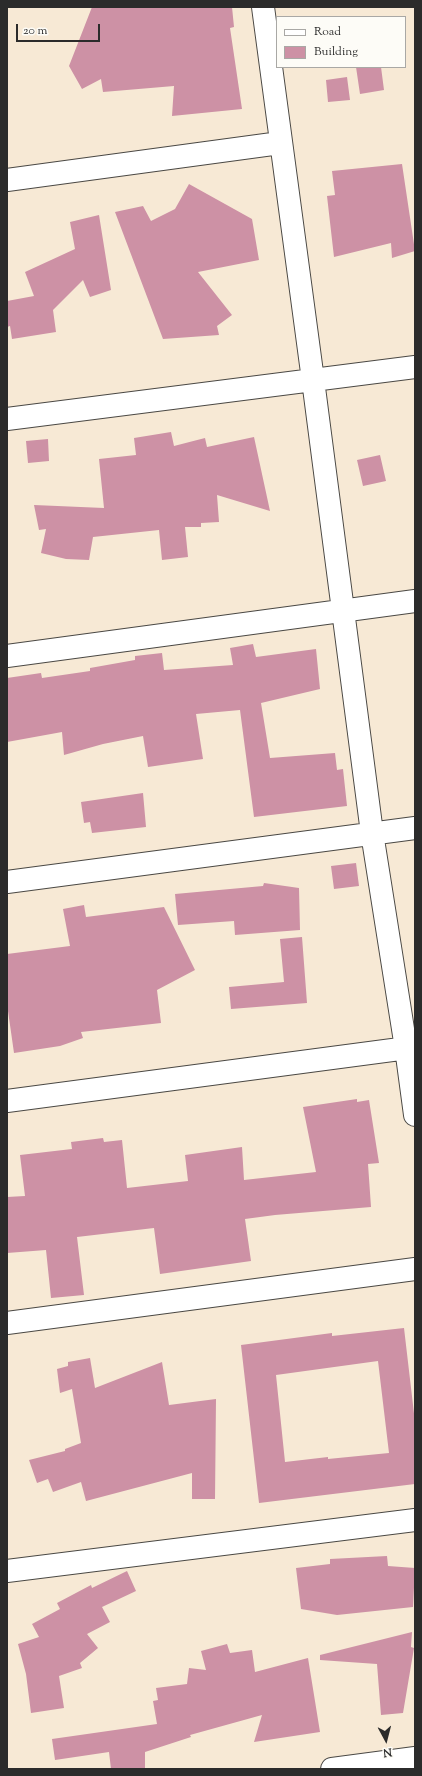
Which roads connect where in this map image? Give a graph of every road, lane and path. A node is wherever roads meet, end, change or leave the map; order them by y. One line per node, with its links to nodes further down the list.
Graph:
1 (263, 7): 2 (street)
2 (280, 142): 3 (street); 5 (street)
3 (7, 180)
4 (415, 367): 5 (street)
5 (313, 380): 6 (street); 8 (street)
6 (7, 419)
7 (415, 601): 8 (street)
8 (342, 612): 9 (street); 11 (street)
9 (7, 656)
10 (415, 828): 11 (street)
11 (372, 833): 12 (street); 13 (street)
12 (7, 882)
13 (411, 1048): 14 (street); 15 (street)
14 (7, 1101)
15 (415, 1116)
16 (415, 1269): 17 (street)
17 (7, 1323)
18 (415, 1520): 19 (street)
19 (7, 1571)
20 (415, 1758): 21 (street)
21 (332, 1769)

